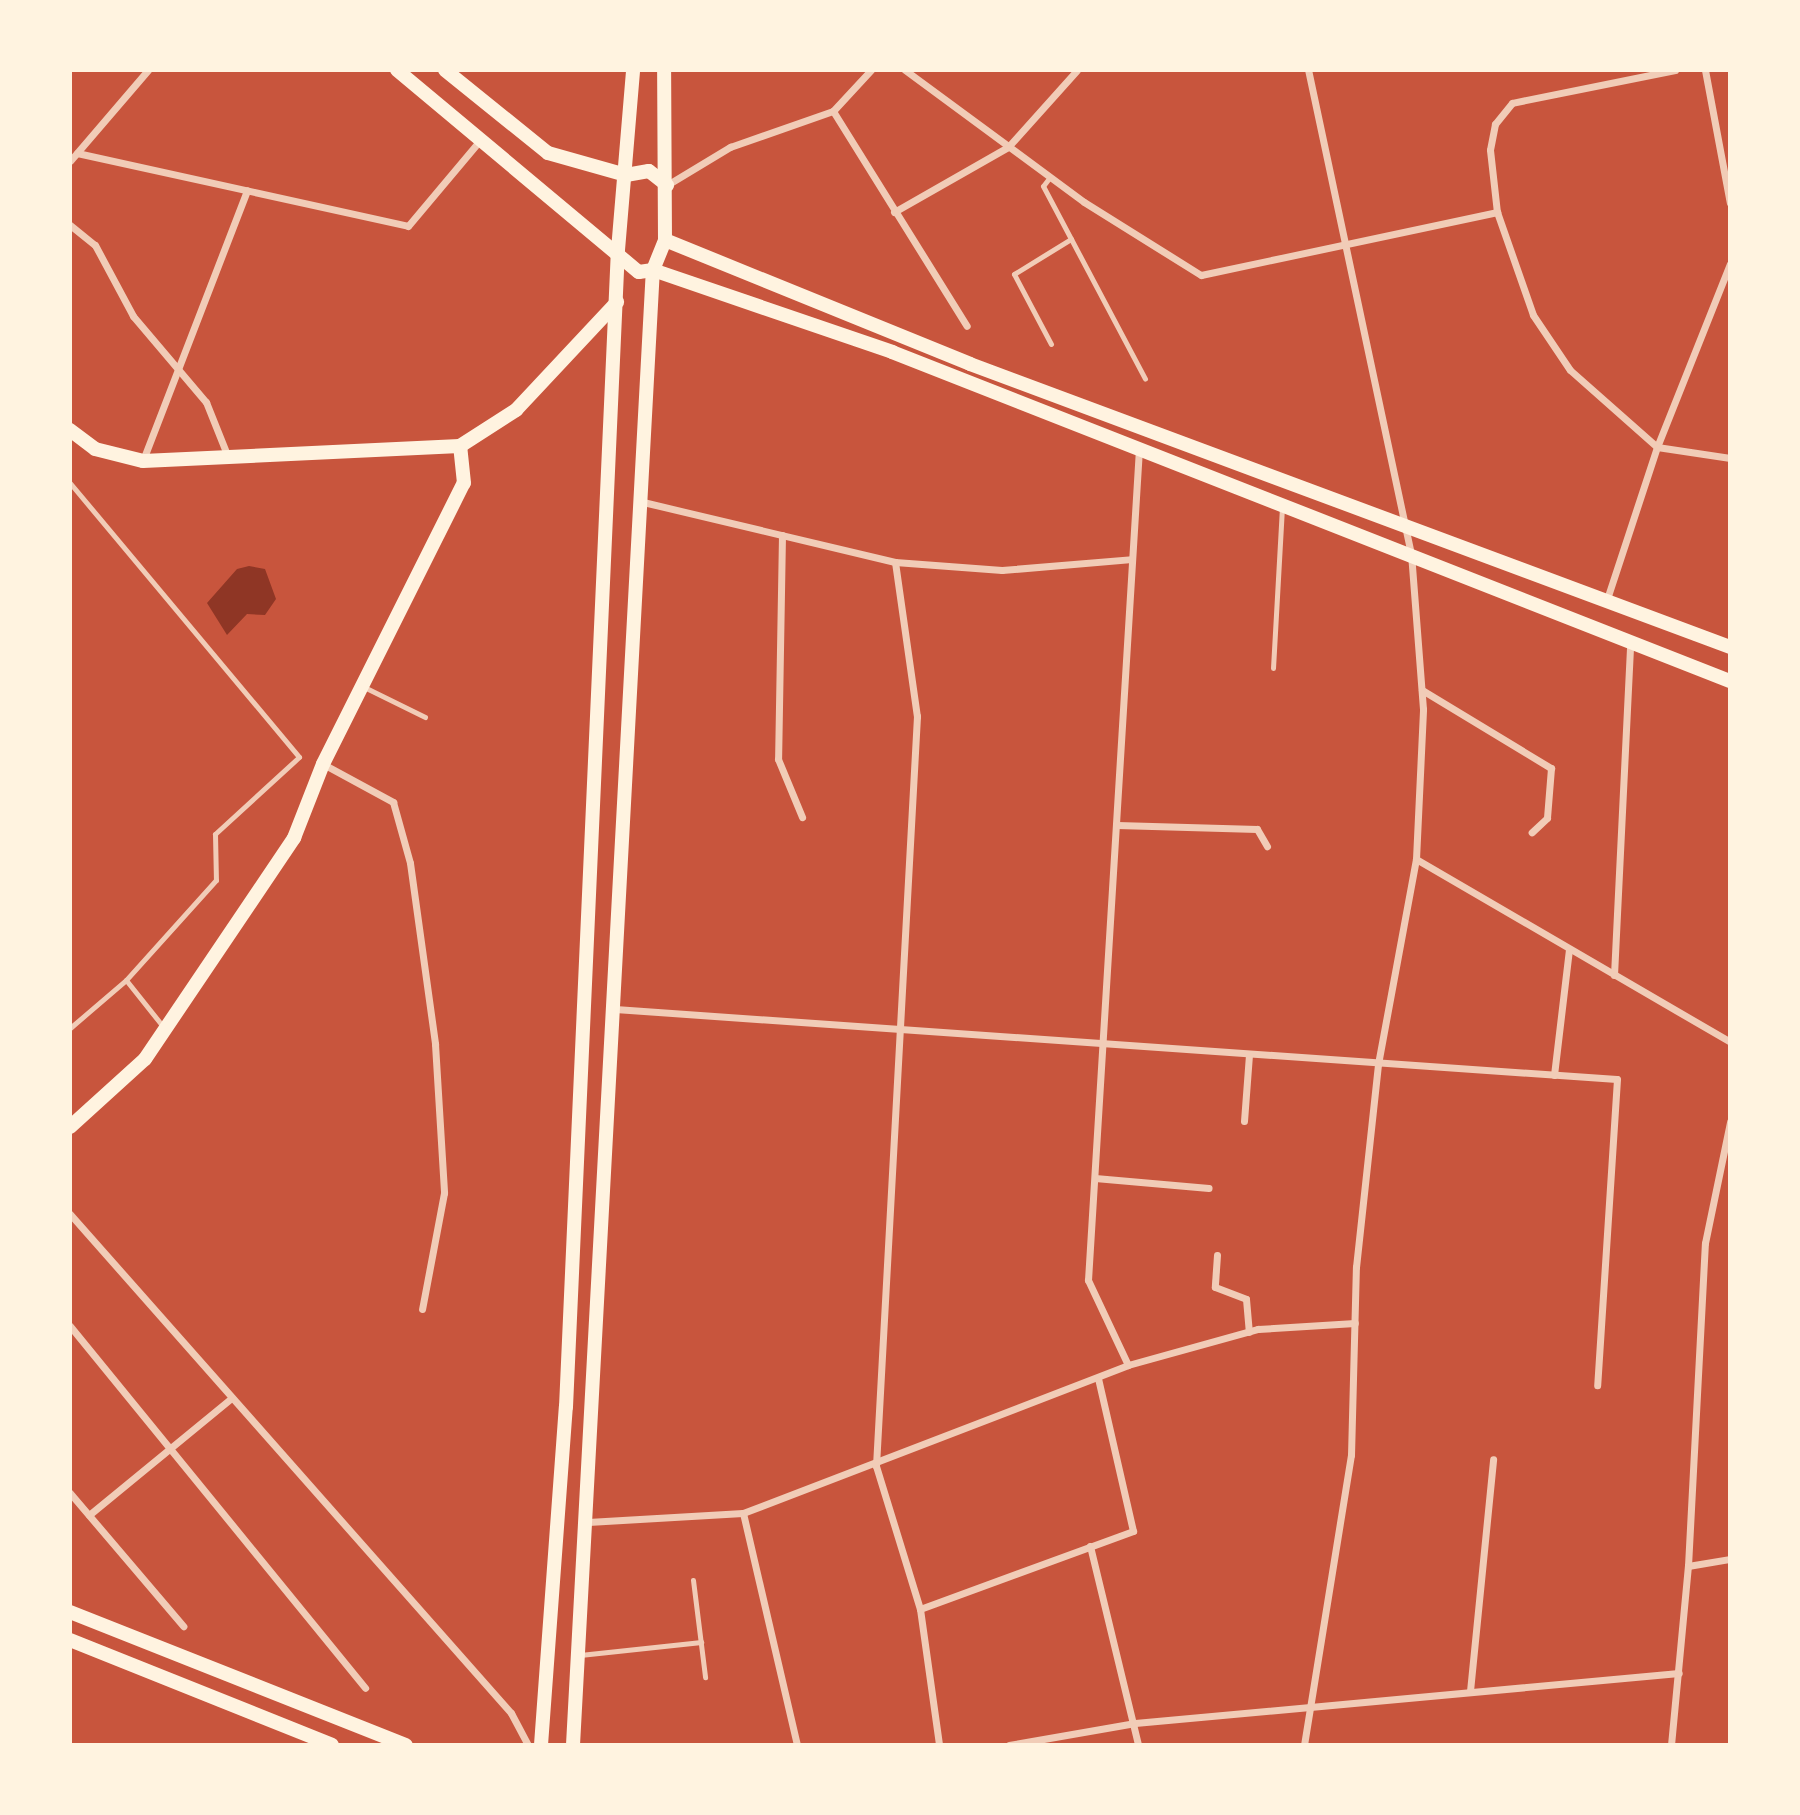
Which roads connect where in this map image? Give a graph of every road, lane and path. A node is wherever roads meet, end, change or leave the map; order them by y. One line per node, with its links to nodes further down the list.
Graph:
1 (148, 70): 15 (street)
2 (397, 70): 13 (main road)
3 (445, 70): 17 (main road)
4 (633, 70): 17 (main road)
5 (664, 70): 19 (main road)
6 (871, 70): 12 (street)
7 (905, 70): 14 (street)
8 (1077, 70): 14 (street)
9 (1308, 70): 27 (street)
10 (1675, 70): 23 (street)
11 (1705, 70): 21 (street)
12 (833, 111): 19 (street); 22 (street)
13 (482, 139): 20 (street); 28 (main road)
14 (1008, 147): 18 (street); 22 (street)
15 (77, 153): 16 (street); 20 (street)
16 (70, 161)
17 (626, 174): 19 (main road); 28 (main road)
18 (1050, 177): 25 (lane); 27 (street)
19 (667, 185): 26 (main road)
20 (247, 190): 35 (street)
21 (1730, 203)
22 (894, 212): 33 (street)
23 (1497, 212): 27 (street); 39 (street)
24 (70, 225): 35 (street)
25 (1072, 239): 34 (lane); 36 (lane)
26 (665, 240): 30 (main road); 47 (main road)
27 (1346, 245): 47 (street)
28 (618, 250): 30 (main road); 32 (main road)
29 (1730, 264): 31 (street)
30 (653, 270): 40 (main road); 45 (main road)
31 (1726, 283): 39 (street)
32 (617, 302): 38 (main road); 119 (main road)
33 (967, 326)
34 (1051, 344)
35 (178, 369): 41 (street); 43 (street)
36 (1145, 379)
37 (70, 430): 43 (main road)
38 (460, 446): 41 (main road); 57 (main road)
39 (1657, 447): 42 (street); 52 (street)
40 (1139, 448): 46 (main road); 50 (street)
41 (228, 457): 43 (main road)
42 (1730, 458)
43 (143, 461)
44 (70, 483): 68 (lane)
45 (643, 502): 48 (street); 69 (main road)
46 (1282, 504): 49 (main road); 55 (lane)
47 (1404, 523): 49 (street); 52 (main road)
48 (782, 535): 51 (street); 61 (street)
49 (1411, 554): 53 (main road); 58 (street)
50 (1132, 559): 51 (street); 62 (street)
51 (895, 562): 72 (street)
52 (1606, 599): 54 (main road)
53 (1630, 641): 56 (main road); 67 (street)
54 (1730, 647)
55 (1273, 668)
56 (1730, 681)
57 (361, 685): 59 (lane); 60 (main road)
58 (1422, 690): 63 (street); 65 (street)
59 (425, 717)
60 (323, 764): 71 (main road); 85 (street)
61 (802, 817)
62 (1117, 825): 64 (street); 74 (street)
63 (1531, 832)
64 (1267, 846)
65 (1416, 859): 66 (street); 76 (street)
66 (1569, 949): 67 (street); 77 (street)
67 (1614, 975): 73 (street)
68 (126, 980): 70 (lane); 71 (lane)
69 (615, 1009): 72 (street); 99 (main road)
70 (70, 1028)
71 (165, 1030): 80 (main road)
72 (900, 1032): 74 (street); 95 (street)
73 (1730, 1042)
74 (1105, 1046): 75 (street); 81 (street)
75 (1250, 1055): 76 (street); 78 (street)
76 (1378, 1064): 77 (street); 86 (street)
77 (1554, 1075): 91 (street)
78 (1244, 1122)
79 (1730, 1122): 102 (street)
80 (70, 1127)
81 (1095, 1178): 82 (street); 89 (street)
82 (1209, 1188)
83 (70, 1214): 92 (street)
84 (1217, 1255): 88 (street)
85 (422, 1309)
86 (1355, 1324): 88 (street); 114 (street)
87 (70, 1326): 93 (street)
88 (1249, 1332): 89 (street)
89 (1128, 1365): 90 (street)
90 (1098, 1378): 95 (street); 100 (street)
91 (1597, 1385)
92 (230, 1399): 93 (street); 118 (street)
93 (170, 1451): 98 (street); 112 (street)
94 (1493, 1459): 113 (street)
95 (876, 1466): 97 (street); 104 (street)
96 (70, 1493): 98 (street)
97 (743, 1513): 99 (street); 121 (street)
98 (89, 1515): 106 (street)
99 (588, 1522): 109 (main road)
100 (1090, 1546): 104 (street); 115 (street)
101 (1730, 1559): 102 (street)
102 (1688, 1566): 110 (street)
103 (693, 1580): 108 (lane)
104 (920, 1609): 122 (street)
105 (70, 1612): 117 (main road)
106 (183, 1626)
107 (70, 1640): 116 (main road)
108 (701, 1642): 109 (lane); 111 (lane)
109 (580, 1655): 120 (main road)
110 (1679, 1673): 113 (street); 126 (street)
111 (705, 1677)
112 (365, 1688)
113 (1470, 1691): 114 (street)
114 (1310, 1706): 115 (street); 125 (street)
115 (1135, 1723): 123 (street); 124 (street)
116 (332, 1745)
117 (406, 1745)
118 (528, 1745)
119 (541, 1745)
120 (573, 1745)
121 (797, 1745)
122 (939, 1745)
123 (1009, 1745)
124 (1138, 1745)
125 (1304, 1745)
126 (1671, 1745)

